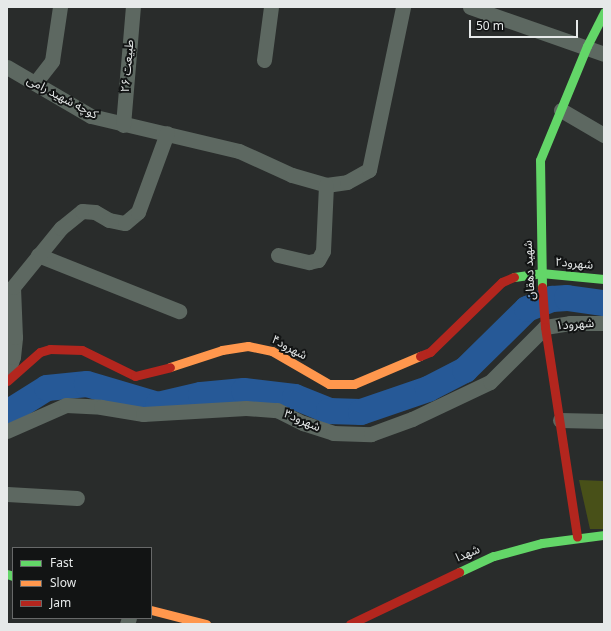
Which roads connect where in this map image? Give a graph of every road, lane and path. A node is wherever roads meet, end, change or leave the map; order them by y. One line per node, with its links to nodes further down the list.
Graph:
1 (60, 7): 12 (street)
2 (133, 7): 14 (street, طبیعت ۲۶)
3 (271, 7): 10 (street)
4 (403, 7): 17 (street)
5 (470, 7): 6 (street)
6 (496, 11): 8 (street)
7 (604, 12): 8 (street, شهید دهقان)
8 (587, 46): 9 (street); 13 (street, شهید دهقان)
9 (604, 54)
10 (264, 60)
11 (7, 67): 12 (street, کوچه شهید رامی)
12 (35, 83): 14 (street, کوچه شهید رامی)
13 (561, 110): 16 (street); 20 (street, شهید دهقان)
14 (123, 125): 15 (street, کوچه شهید رامی)
15 (166, 133): 17 (street, کوچه شهید رامی); 18 (street)
16 (604, 135)
17 (326, 185): 19 (street)
18 (38, 255): 22 (street); 23 (street)
19 (278, 255)
20 (541, 273): 21 (street, شهرود۲); 25 (street, شهید دهقان); 27 (street, شهرود۴)
21 (604, 279)
22 (10, 285): 26 (street)
23 (179, 311)
24 (604, 323): 25 (street, شهرود۱)
25 (545, 328): 28 (street, شهید دهقان); 30 (street, شهرود۳)
26 (7, 375)
27 (7, 381)
28 (560, 420): 29 (street); 34 (street, شهید دهقان)
29 (604, 421)
30 (7, 431)
31 (7, 494): 32 (street)
32 (77, 498)
33 (604, 535): 34 (street, شهدا)
34 (577, 537): 37 (street, شهدا)
35 (152, 610): 36 (street)
36 (206, 624)
37 (350, 624)

